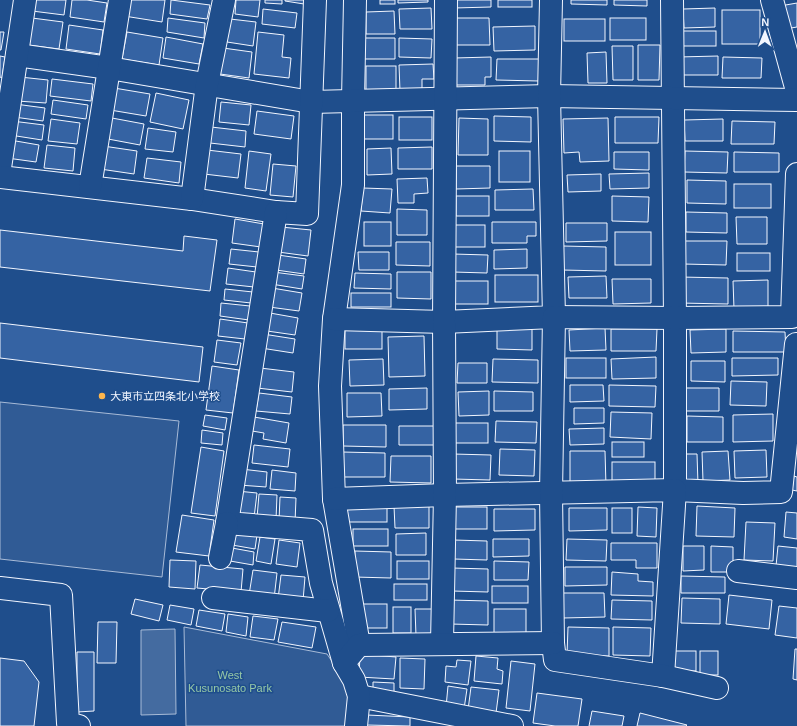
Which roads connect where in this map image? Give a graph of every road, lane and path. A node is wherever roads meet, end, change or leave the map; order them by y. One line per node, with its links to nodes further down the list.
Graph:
1 (25, 0): 10 (street)
2 (120, 0): 11 (street)
3 (224, 0): 12 (street)
4 (315, 0): 19 (street)
5 (355, 0): 17 (street)
6 (446, 0): 15 (street)
7 (551, 0): 14 (street)
8 (672, 0): 16 (street)
9 (772, 0): 13 (street)
10 (17, 55): 11 (street); 20 (street)
11 (110, 68): 12 (street); 23 (street)
12 (207, 84): 19 (street); 24 (street)
13 (797, 91)
14 (549, 96): 15 (street); 16 (street); 26 (street)
15 (445, 98): 17 (street); 30 (street)
16 (672, 98): 18 (street); 28 (street)
17 (353, 100): 19 (street); 29 (street)
18 (797, 100)
19 (310, 102): 25 (street)
20 (0, 168)
21 (797, 174): 27 (street)
22 (0, 177): 23 (street)
23 (90, 188): 24 (street)
24 (192, 199): 25 (street)
25 (276, 212): 37 (street)
26 (554, 317): 28 (street); 30 (street); 33 (street)
27 (792, 317): 28 (street); 31 (street)
28 (675, 318): 32 (street)
29 (334, 319): 30 (street); 36 (street)
30 (444, 322): 35 (street)
31 (796, 344): 34 (street)
32 (674, 490): 33 (street); 34 (street); 48 (street)
33 (551, 493): 35 (street); 44 (street)
34 (789, 493)
35 (445, 495): 36 (street); 45 (street)
36 (334, 499): 46 (street)
37 (227, 523): 38 (street); 43 (street)
38 (220, 558)
39 (738, 571): 40 (street)
40 (797, 578)
41 (0, 588): 51 (street)
42 (214, 598): 43 (street)
43 (328, 611): 47 (street)
44 (553, 643): 45 (street); 48 (street)
45 (442, 644): 46 (street)
46 (359, 645): 47 (street)
47 (344, 663): 50 (street)
48 (663, 676): 49 (street)
49 (717, 688)
50 (359, 696): 52 (street); 53 (street)
51 (79, 726)
52 (356, 726)
53 (512, 726)

